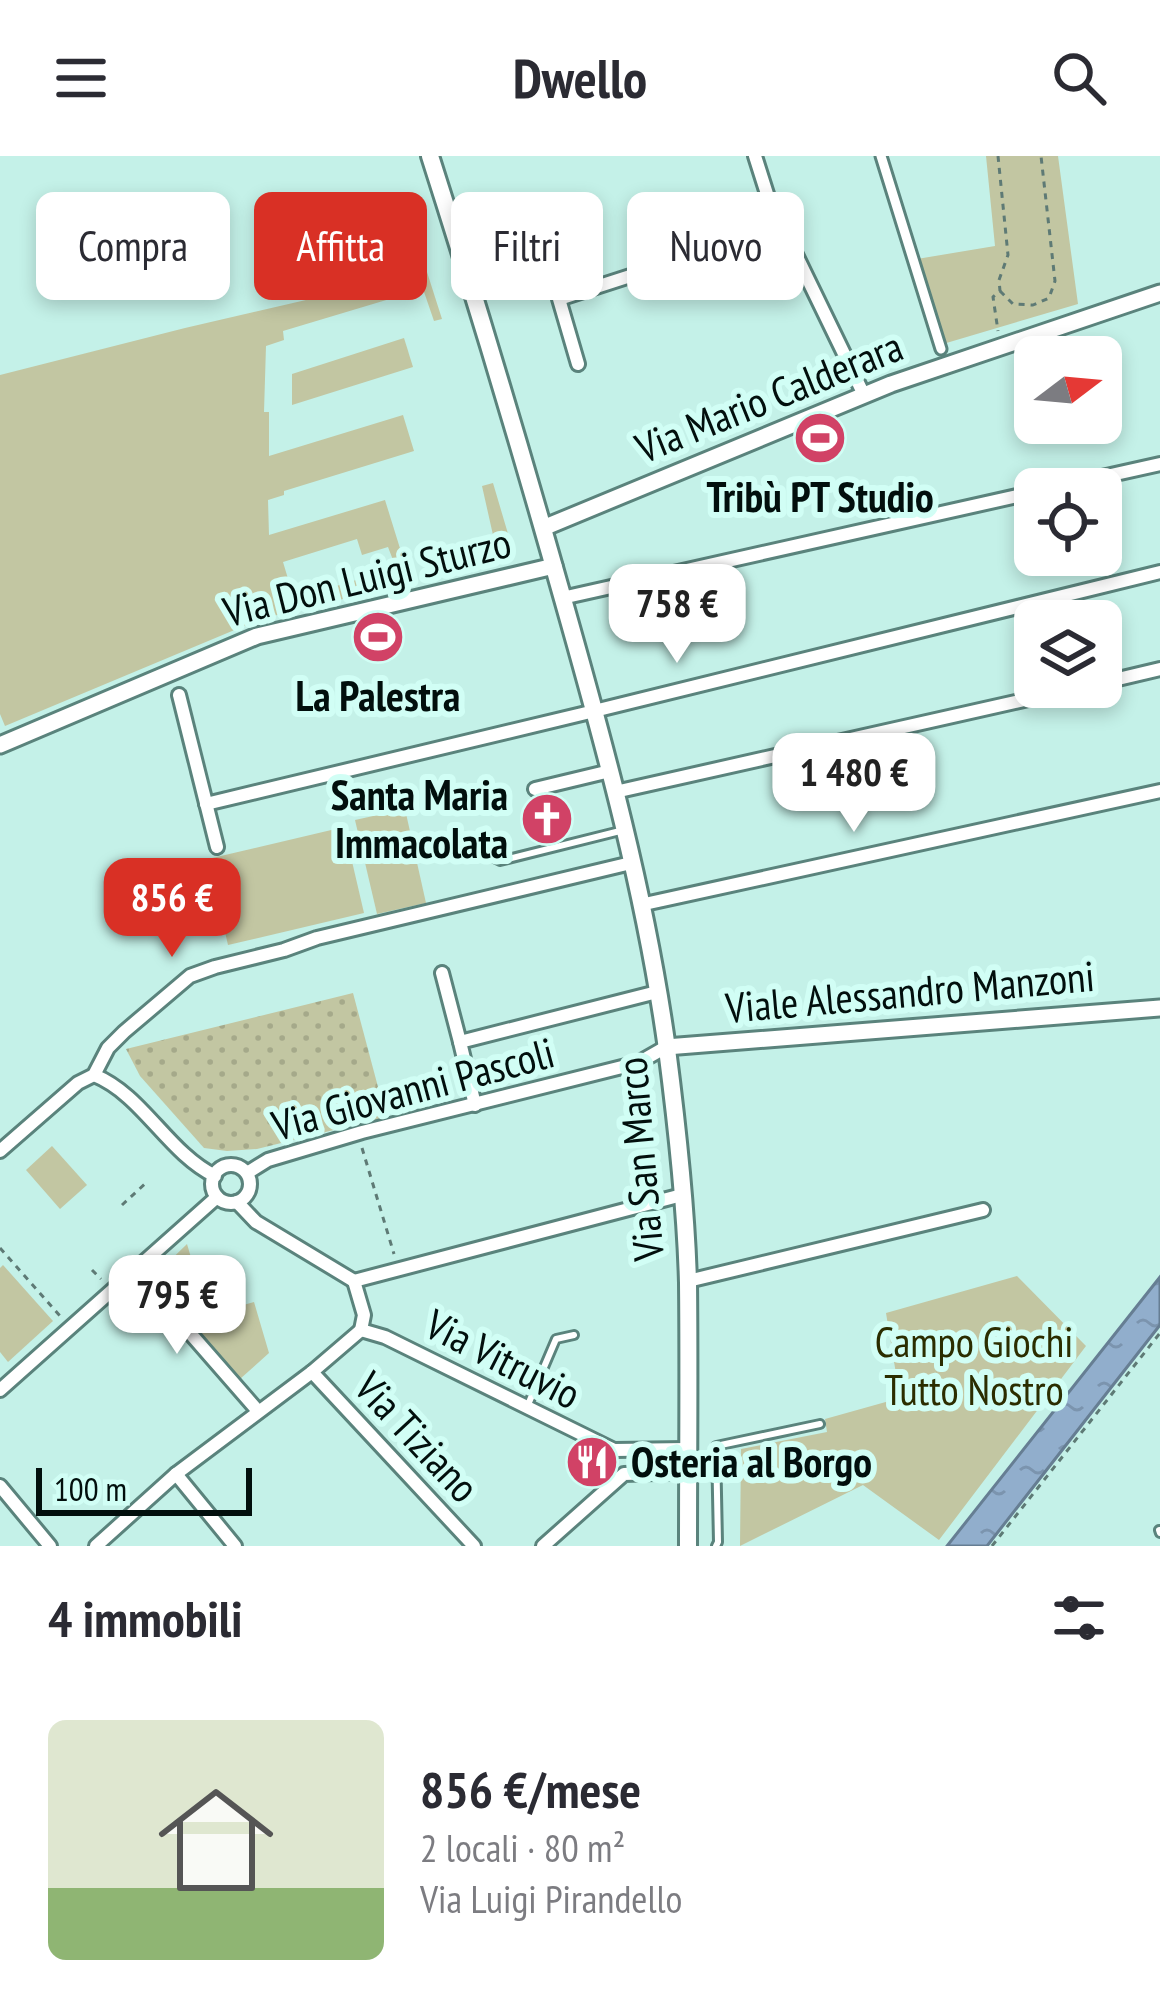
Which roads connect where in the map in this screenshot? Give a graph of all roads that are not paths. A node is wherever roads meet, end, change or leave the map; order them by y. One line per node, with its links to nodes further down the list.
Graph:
1 (430, 156): 14 (main road, Via San Marco)
2 (755, 156): 4 (street)
3 (881, 156): 8 (street)
4 (766, 192)
5 (804, 272): 10 (street)
6 (627, 277): 9 (street)
7 (1160, 293): 10 (street, Via Mario Calderara)
8 (941, 350)
9 (578, 364)
10 (864, 395): 14 (street, Via Mario Calderara)
11 (1160, 464): 12 (street)
12 (1122, 472)
13 (1014, 497): 17 (street)
14 (543, 527): 15 (main road, Via San Marco)
15 (554, 566): 17 (main road, Via San Marco); 23 (street, Via Don Luigi Sturzo)
16 (1160, 572): 22 (street)
17 (562, 598): 22 (main road, Via San Marco)
18 (1160, 670): 19 (street)
19 (1122, 678)
20 (179, 694): 28 (street)
21 (1014, 702): 27 (street)
22 (595, 711): 24 (main road, Via San Marco); 28 (street)
23 (0, 745)
24 (610, 771): 25 (street); 27 (main road, Via San Marco)
25 (536, 789)
26 (1160, 791): 33 (street)
27 (615, 792): 29 (main road, Via San Marco)
28 (206, 804): 31 (street)
29 (624, 830): 30 (lane); 32 (main road, Via San Marco)
30 (483, 832)
31 (217, 848)
32 (632, 863): 33 (main road, Via San Marco); 39 (street)
33 (640, 905): 35 (main road, Via San Marco)
34 (442, 973): 37 (street)
35 (657, 992): 37 (street); 38 (main road, Via San Marco)
36 (1160, 1008): 38 (street, Viale Alessandro Manzoni)
37 (460, 1042): 40 (street)
38 (666, 1047): 40 (street, Via Giovanni Pascoli); 44 (main road, Via San Marco)
39 (94, 1075): 41 (street); 43 (street)
40 (475, 1105): 42 (street, Via Giovanni Pascoli)
41 (0, 1151)
42 (247, 1173): 43 (street); 46 (street)
43 (215, 1176): 45 (street)
44 (682, 1195): 49 (main road, Via San Marco); 50 (street)
45 (217, 1197): 46 (street); 48 (street)
46 (237, 1202): 50 (street)
47 (983, 1210): 49 (street)
48 (135, 1270): 54 (street); 56 (street)
49 (688, 1280): 58 (main road, Via San Marco)
50 (354, 1282): 51 (street)
51 (361, 1330): 53 (street); 55 (street, Via Vitruvio)
52 (574, 1335): 55 (lane)
53 (312, 1372): 56 (street); 67 (street, Via Tiziano)
54 (0, 1390)
55 (527, 1408): 59 (street, Via Vitruvio)
56 (258, 1411): 61 (street)
57 (820, 1424): 70 (lane)
58 (687, 1449): 59 (street, Via Vitruvio); 60 (main road, Via San Marco)
59 (614, 1450): 62 (street, Via Vitruvio)
60 (687, 1472): 62 (street); 69 (main road, Via San Marco)
61 (176, 1474): 65 (street); 66 (street)
62 (624, 1474): 68 (street)
63 (0, 1486): 64 (street)
64 (50, 1546)
65 (95, 1546)
66 (235, 1546)
67 (474, 1546)
68 (543, 1546)
69 (688, 1546)
70 (716, 1546)

